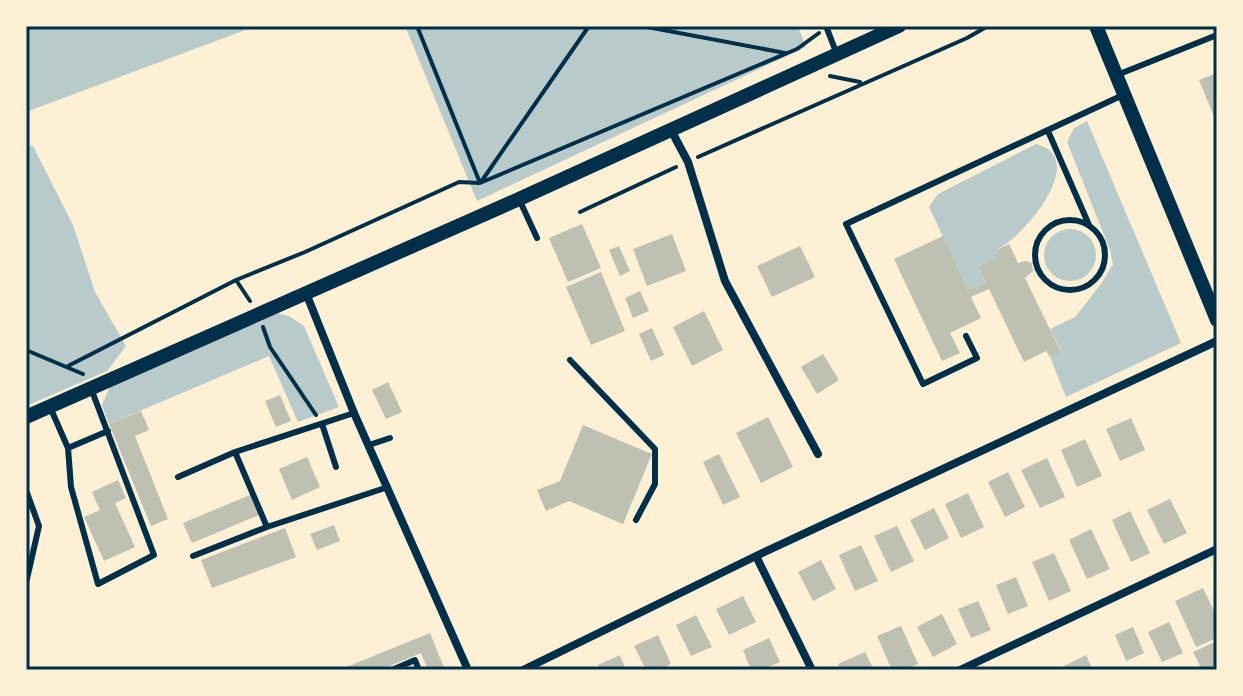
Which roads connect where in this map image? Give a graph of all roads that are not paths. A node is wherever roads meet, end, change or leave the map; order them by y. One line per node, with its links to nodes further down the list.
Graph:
1 (899, 26): 5 (street)
2 (1096, 26): 6 (street)
3 (826, 27): 5 (lane)
4 (1217, 35): 6 (lane)
5 (837, 54): 8 (street)
6 (1117, 75): 7 (street)
7 (1125, 94): 9 (lane); 14 (street)
8 (671, 130): 10 (street); 28 (street)
9 (1048, 131): 11 (lane); 15 (lane)
10 (519, 199): 12 (lane); 13 (street)
11 (1089, 225): 11 (lane)
12 (537, 238)
13 (306, 293): 18 (street); 20 (street)
14 (1217, 320)
15 (966, 336)
16 (1217, 341): 37 (street)
17 (570, 360): 33 (lane)
18 (97, 387): 19 (street); 23 (lane)
19 (50, 407): 21 (street); 26 (lane)
20 (354, 413): 22 (lane); 25 (street)
21 (26, 417)
22 (322, 424): 27 (lane); 29 (lane)
23 (108, 431): 26 (lane); 26 (lane)
24 (390, 438): 25 (lane)
25 (369, 445): 31 (street)
26 (68, 448)
27 (235, 452): 30 (lane); 34 (lane)
28 (818, 454)
29 (336, 467)
30 (178, 477)
31 (388, 487): 34 (lane); 42 (street)
32 (26, 490): 38 (lane)
33 (636, 520)
34 (267, 527): 36 (lane)
35 (1217, 549): 45 (street)
36 (193, 556)
37 (756, 556): 43 (street); 44 (street)
38 (29, 559): 39 (lane)
39 (26, 583)
40 (392, 670): 41 (lane)
41 (419, 670)
42 (468, 670)
43 (523, 670)
44 (812, 670)
45 (960, 670)

